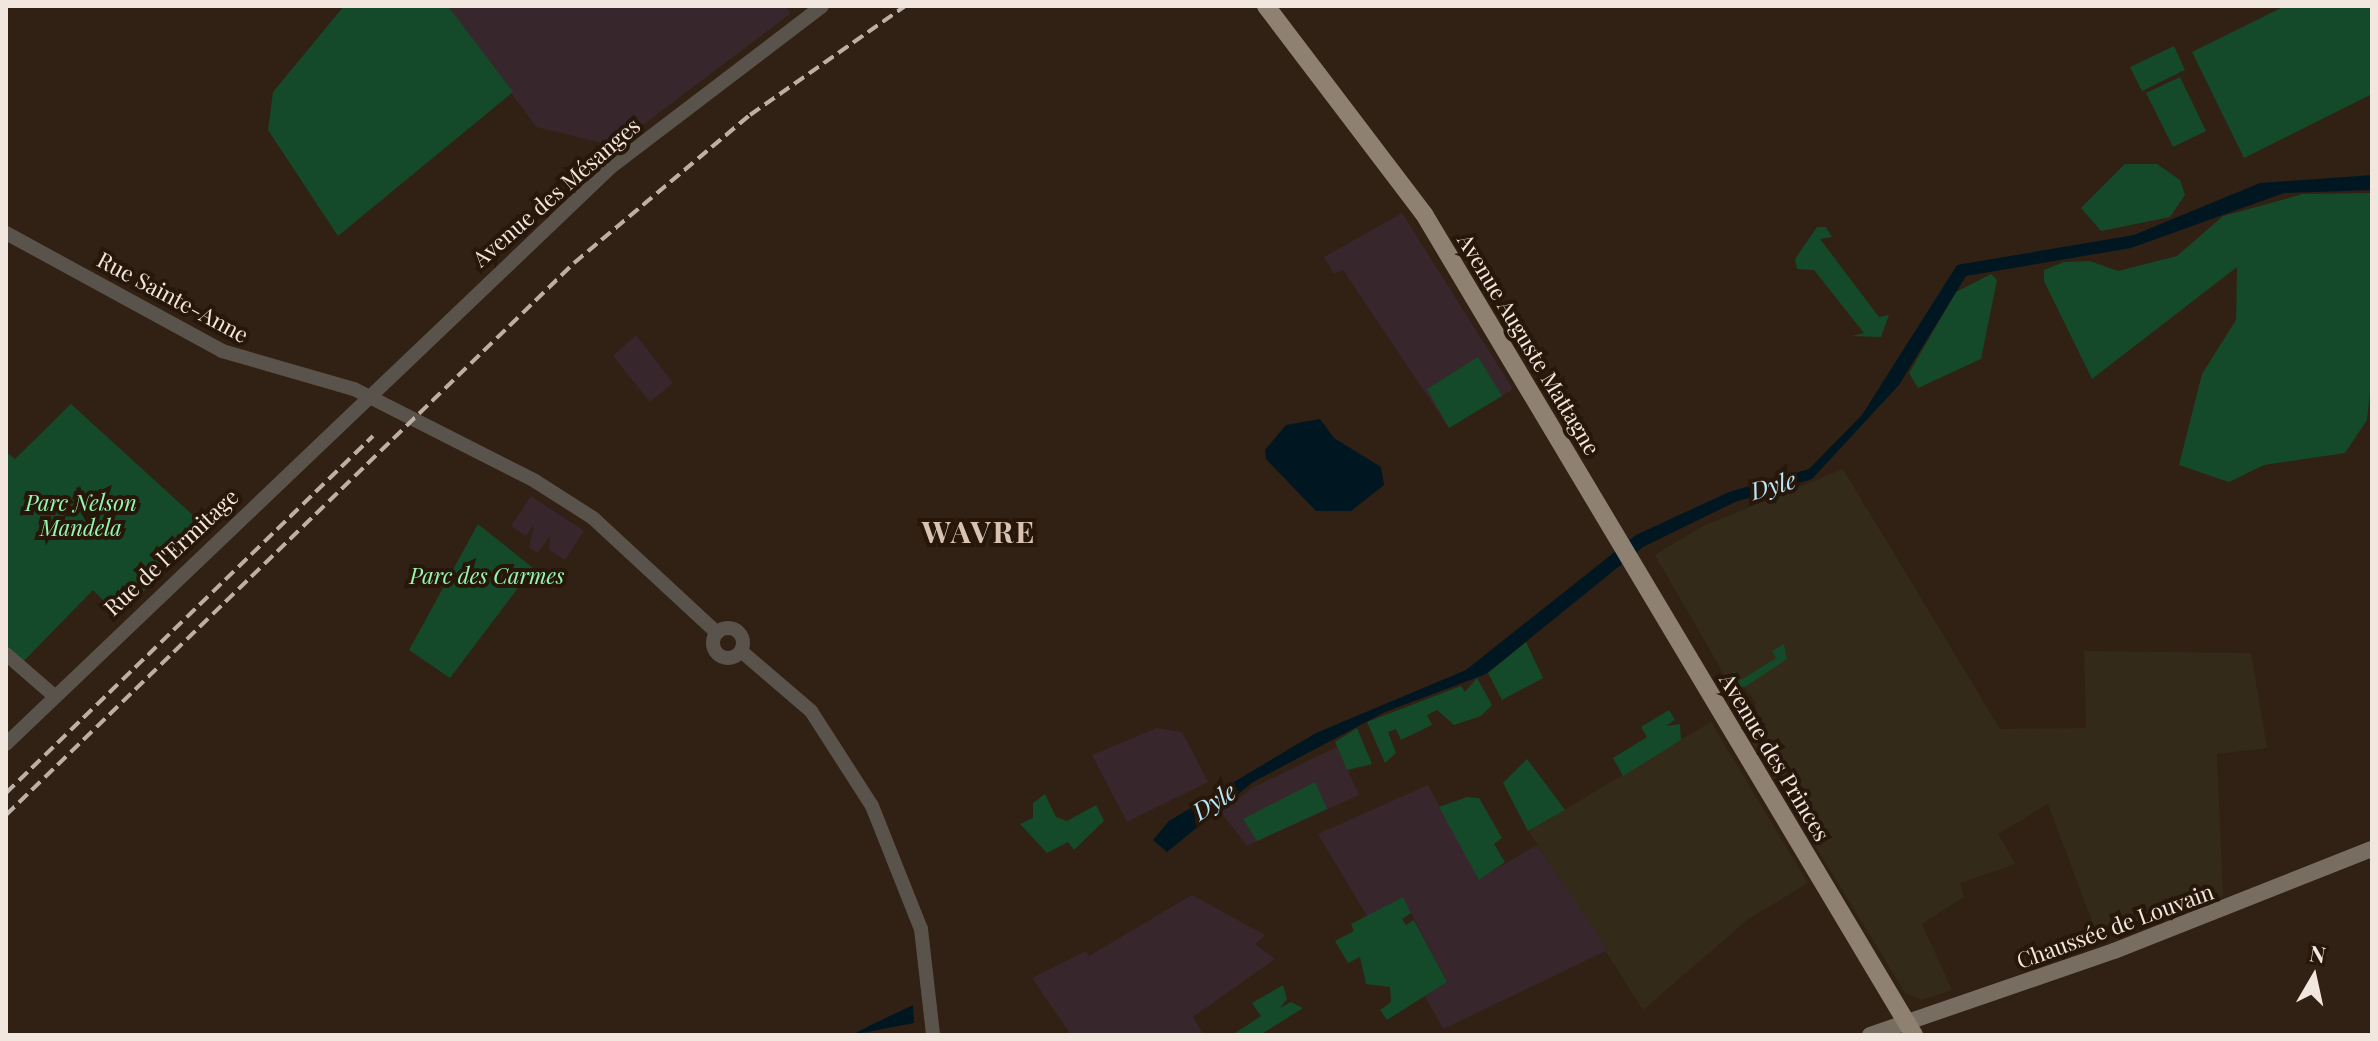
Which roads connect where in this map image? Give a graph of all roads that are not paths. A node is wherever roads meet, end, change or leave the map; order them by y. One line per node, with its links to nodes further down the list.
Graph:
1 (822, 6): 4 (street, Avenue des Mésanges)
2 (1266, 6): 5 (main road, Avenue Auguste Mattagne)
3 (6, 233): 4 (street, Rue Sainte-Anne)
4 (372, 398): 7 (street, Rue de l'Ermitage); 10 (street, Rue Sainte-Anne)
5 (1604, 516): 11 (main road, Avenue des Princes)
6 (6, 654): 7 (street)
7 (52, 694): 8 (street, Rue de l'Ermitage)
8 (6, 744)
9 (2372, 849): 11 (main road, Chaussée de Louvain)
10 (932, 1026)
11 (1910, 1029): 12 (main road, Chaussée de Louvain)
12 (1870, 1035)

